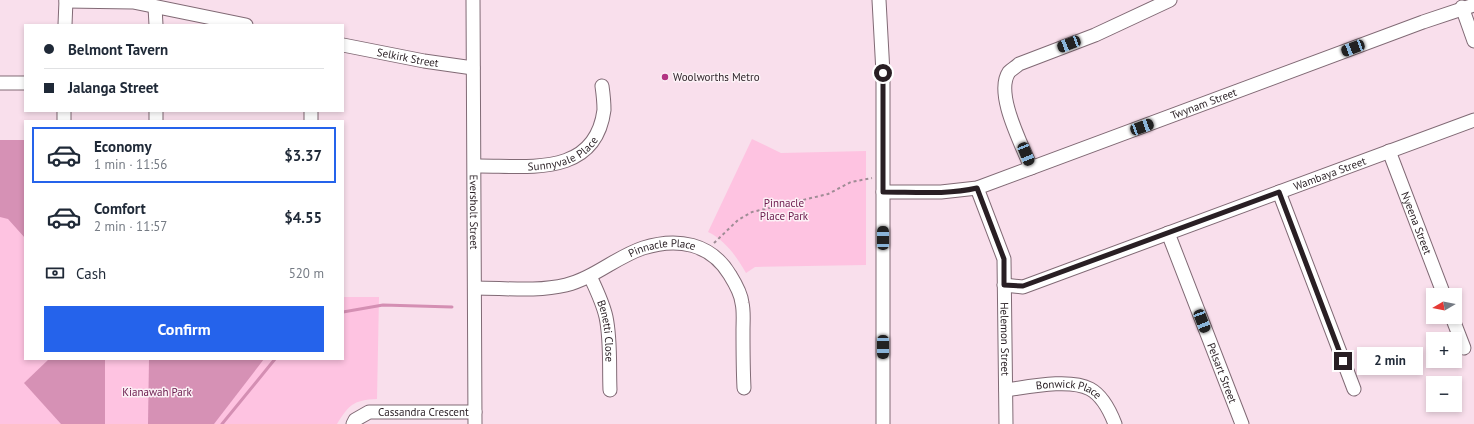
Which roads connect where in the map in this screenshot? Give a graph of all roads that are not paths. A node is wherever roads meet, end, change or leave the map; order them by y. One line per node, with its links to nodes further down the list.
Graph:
1 (473, 0): 12 (street, Eversholt Street)
2 (879, 0): 21 (street)
3 (1170, 0): 19 (street)
4 (66, 1): 6 (street); 7 (street)
5 (1468, 6): 10 (street); 19 (street, Twynam Street)
6 (156, 7): 8 (street); 9 (street)
7 (65, 24)
8 (156, 24)
9 (241, 24)
10 (1474, 41)
11 (344, 45): 12 (street, Selkirk Street)
12 (473, 68): 18 (street, Eversholt Street)
13 (0, 83): 14 (street)
14 (24, 83)
15 (602, 86): 18 (street, Sunnyvale Place)
16 (1474, 120): 17 (street, Wambaya Street)
17 (1389, 151): 22 (street, Wambaya Street); 27 (street, Nyeena Street)
18 (474, 166): 26 (street, Eversholt Street)
19 (1032, 168): 20 (street, Twynam Street)
20 (977, 188): 21 (street, Twynam Street); 25 (street, Helemon Street)
21 (883, 192): 36 (street)
22 (1279, 192): 23 (street, Wambaya Street); 31 (street)
23 (1168, 233): 25 (street, Wambaya Street); 39 (street, Pelsart Street)
24 (590, 276): 26 (street, Pinnacle Place); 30 (street, Pinnacle Place); 32 (street, Benetti Close)
25 (1004, 285): 33 (street, Helemon Street)
26 (475, 288): 34 (street, Eversholt Street)
27 (1441, 288)
28 (1455, 324): 29 (street)
29 (1464, 348)
30 (744, 388)
31 (1354, 389)
32 (610, 390)
33 (1006, 390): 37 (street, Helemon Street); 38 (street, Bonwick Place)
34 (475, 418): 35 (street, Cassandra Crescent)
35 (352, 424)
36 (883, 424)
37 (1006, 424)
38 (1115, 424)
39 (1242, 424)

